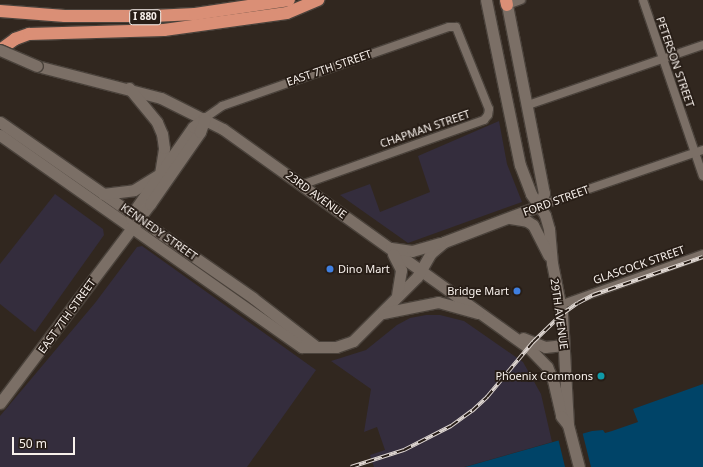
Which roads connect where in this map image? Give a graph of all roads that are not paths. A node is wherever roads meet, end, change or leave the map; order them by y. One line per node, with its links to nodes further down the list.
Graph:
1 (289, 0): 7 (highway, I 880)
2 (318, 0): 10 (highway)
3 (486, 0): 23 (main road, 29TH AVENUE)
4 (522, 0): 6 (street)
5 (643, 0): 11 (street, PETERSON STREET)
6 (507, 2): 13 (main road)
7 (0, 11)
8 (456, 27): 14 (street, EAST 7TH STREET); 21 (street, CHAPMAN STREET)
9 (703, 45): 11 (street)
10 (0, 50): 12 (main road, 23RD AVENUE, bridge)
11 (663, 60): 13 (street); 18 (street, PETERSON STREET)
12 (129, 88): 14 (main road, 23RD AVENUE); 19 (main road)
13 (528, 104): 23 (main road)
14 (205, 118): 19 (main road, EAST 7TH STREET); 21 (main road, 23RD AVENUE); 24 (main road, EAST 7TH STREET)
15 (0, 122): 22 (main road, KENNEDY STREET)
16 (0, 135): 26 (main road, KENNEDY STREET)
17 (703, 150): 18 (street, FORD STREET)
18 (695, 153): 20 (street, PETERSON STREET); 23 (street, FORD STREET)
19 (160, 174): 22 (main road); 24 (main road, EAST 7TH STREET)
20 (703, 176)
21 (301, 185): 28 (main road, 23RD AVENUE)
22 (104, 194): 24 (main road, KENNEDY STREET)
23 (539, 206): 25 (main road, FORD STREET); 31 (main road, 29TH AVENUE)
24 (135, 216): 26 (main road, EAST 7TH STREET); 40 (main road, KENNEDY STREET)
25 (509, 218): 27 (main road, FORD STREET); 31 (main road)
26 (130, 227): 40 (main road, KENNEDY STREET); 41 (main road, EAST 7TH STREET)
27 (444, 242): 28 (main road); 32 (main road, FORD STREET)
28 (389, 247): 32 (main road, 23RD AVENUE); 33 (main road)
29 (703, 254): 34 (street, GLASCOCK STREET)
30 (703, 259): 34 (street, GLASCOCK STREET)
31 (552, 263): 35 (main road, 29TH AVENUE)
32 (421, 270): 33 (main road, KENNEDY STREET); 37 (main road, 23RD AVENUE)
33 (397, 296): 36 (main road, KENNEDY STREET)
34 (582, 298): 35 (street, GLASCOCK STREET)
35 (560, 306): 39 (main road, 29TH AVENUE)
36 (383, 313): 37 (main road); 40 (main road, KENNEDY STREET)
37 (484, 315): 38 (main road, 23RD AVENUE)
38 (511, 333): 39 (main road); 42 (main road, 23RD AVENUE)
39 (564, 345): 42 (main road, 29TH AVENUE)
40 (315, 346)
41 (0, 403)
42 (568, 425): 43 (main road)
43 (579, 467)

